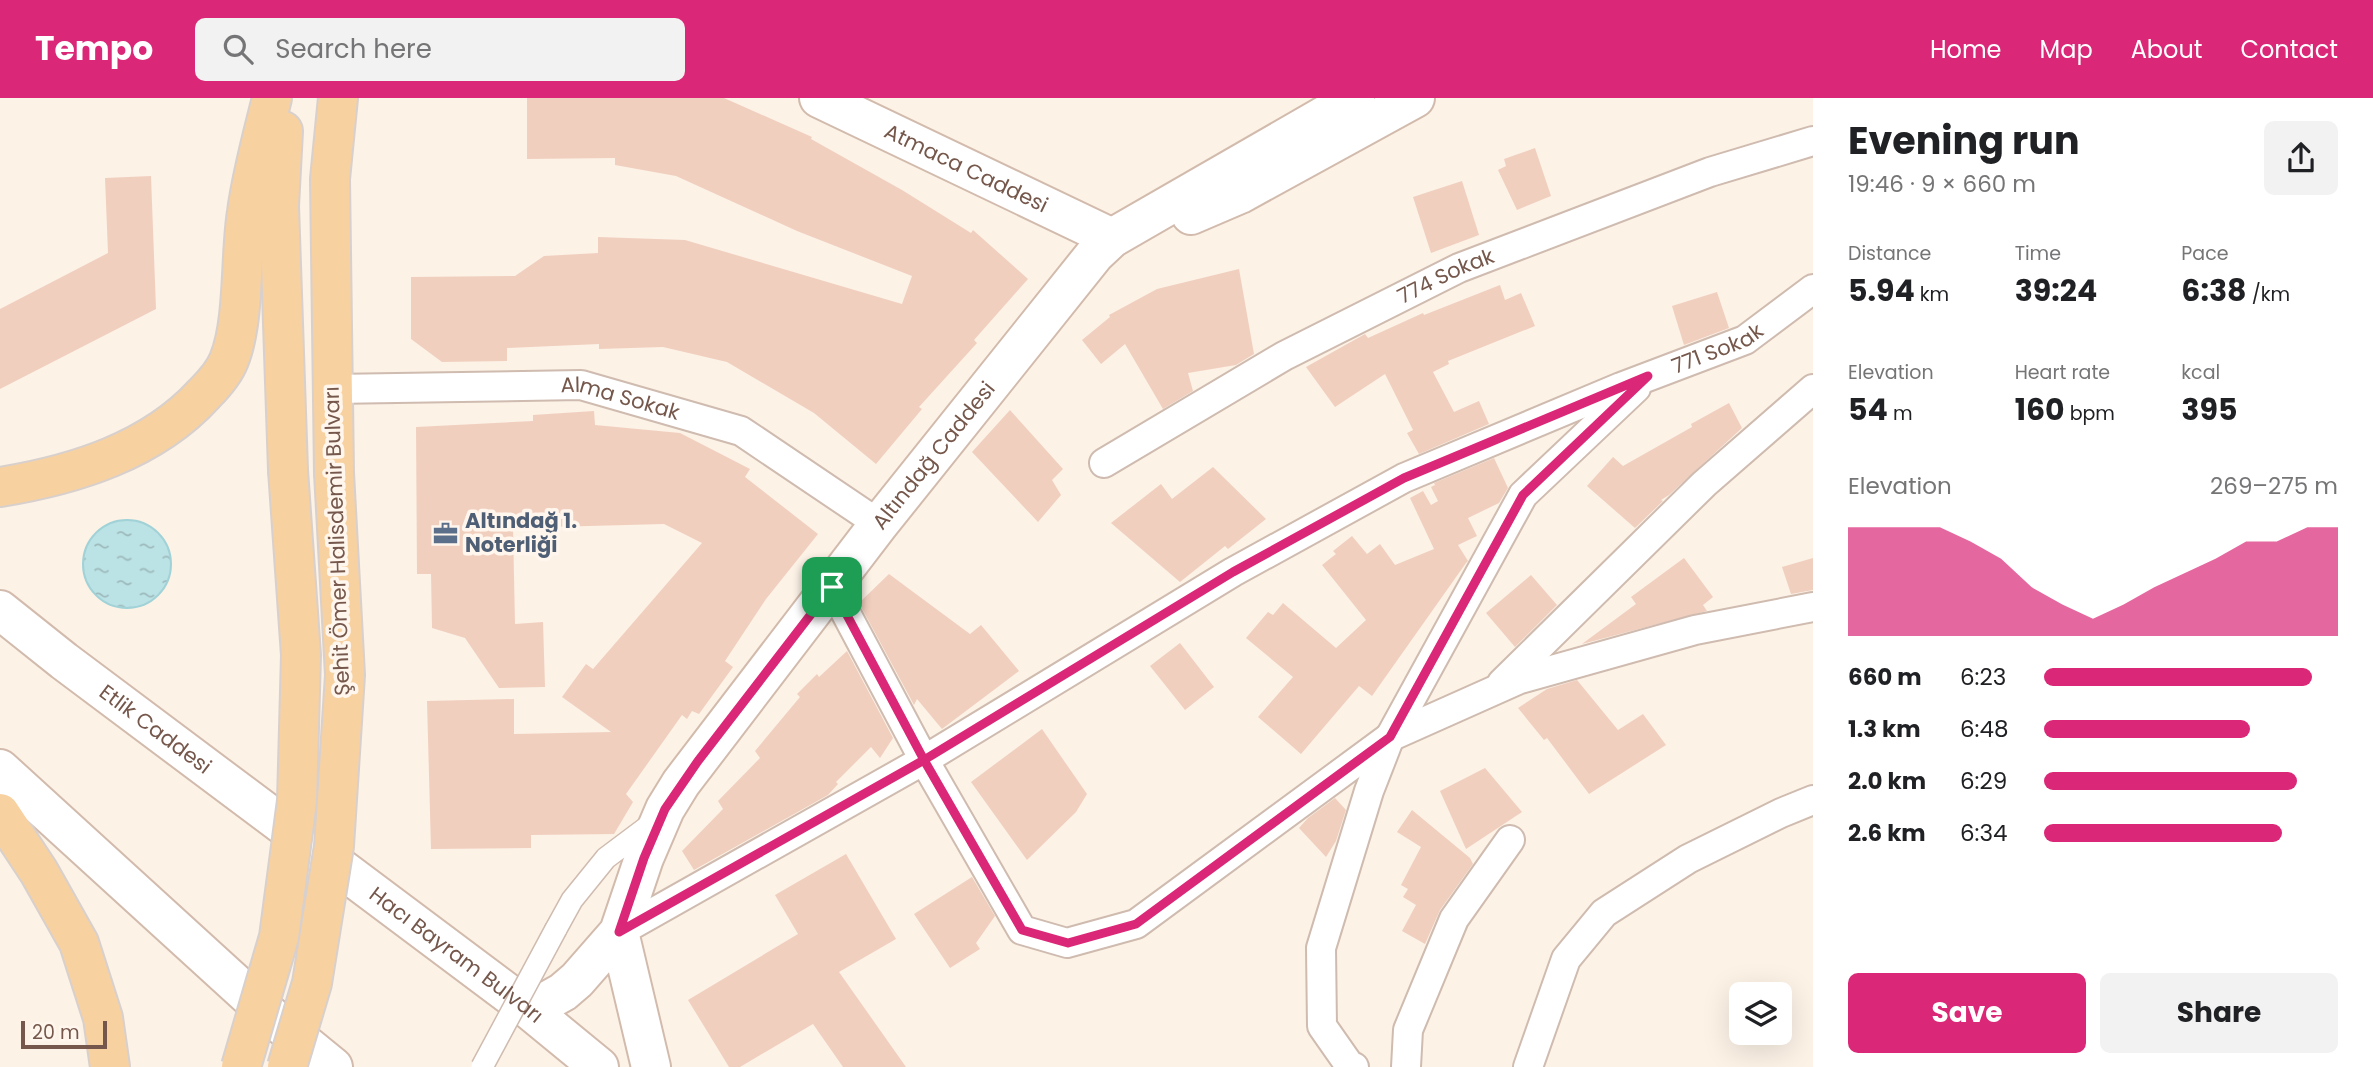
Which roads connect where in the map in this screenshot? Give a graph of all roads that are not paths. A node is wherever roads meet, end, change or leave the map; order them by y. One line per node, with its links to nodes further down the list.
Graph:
1 (272, 98): 14 (main road)
2 (285, 98): 31 (main road, Şehit Ömer Halisdemir Bulvarı, bridge)
3 (338, 98): 11 (main road, Şehit Ömer Halisdemir Bulvarı)
4 (819, 98): 8 (main road, Atmaca Caddesi)
5 (1355, 98): 8 (main road, Altındağ Caddesi)
6 (1415, 98): 8 (main road)
7 (1813, 141): 13 (street, 774 Sokak)
8 (1112, 238): 15 (main road, Altındağ Caddesi)
9 (1813, 289): 10 (street, 771 Sokak)
10 (1648, 376): 20 (street); 21 (street, 771 Sokak)
11 (332, 389): 15 (street, Alma Sokak); 32 (main road, Şehit Ömer Halisdemir Bulvarı, bridge)
12 (1813, 389): 19 (street)
13 (1104, 463)
14 (0, 487)
15 (879, 524): 16 (main road, Altındağ Caddesi)
16 (832, 587): 21 (street); 25 (main road, Altındağ Caddesi)
17 (1813, 607): 19 (street)
18 (0, 610): 27 (main road, Etlik Caddesi)
19 (1495, 690): 20 (street)
20 (1390, 737): 21 (street); 37 (street)
21 (924, 760): 28 (street, 771 Sokak)
22 (0, 769): 33 (main road)
23 (1813, 800): 39 (street)
24 (0, 813): 30 (main road)
25 (662, 817): 28 (main road, Altındağ Caddesi); 34 (street, bridge)
26 (1510, 840): 38 (street)
27 (313, 847): 29 (main road, Hacı Bayram Bulvarı)
28 (619, 932): 29 (main road, Altındağ Caddesi); 36 (main road)
29 (526, 1007): 35 (main road, Hacı Bayram Bulvarı)
30 (110, 1067)
31 (241, 1067)
32 (287, 1067)
33 (334, 1067)
34 (482, 1067)
35 (599, 1067)
36 (652, 1067)
37 (1354, 1067)
38 (1406, 1067)
39 (1528, 1067)

